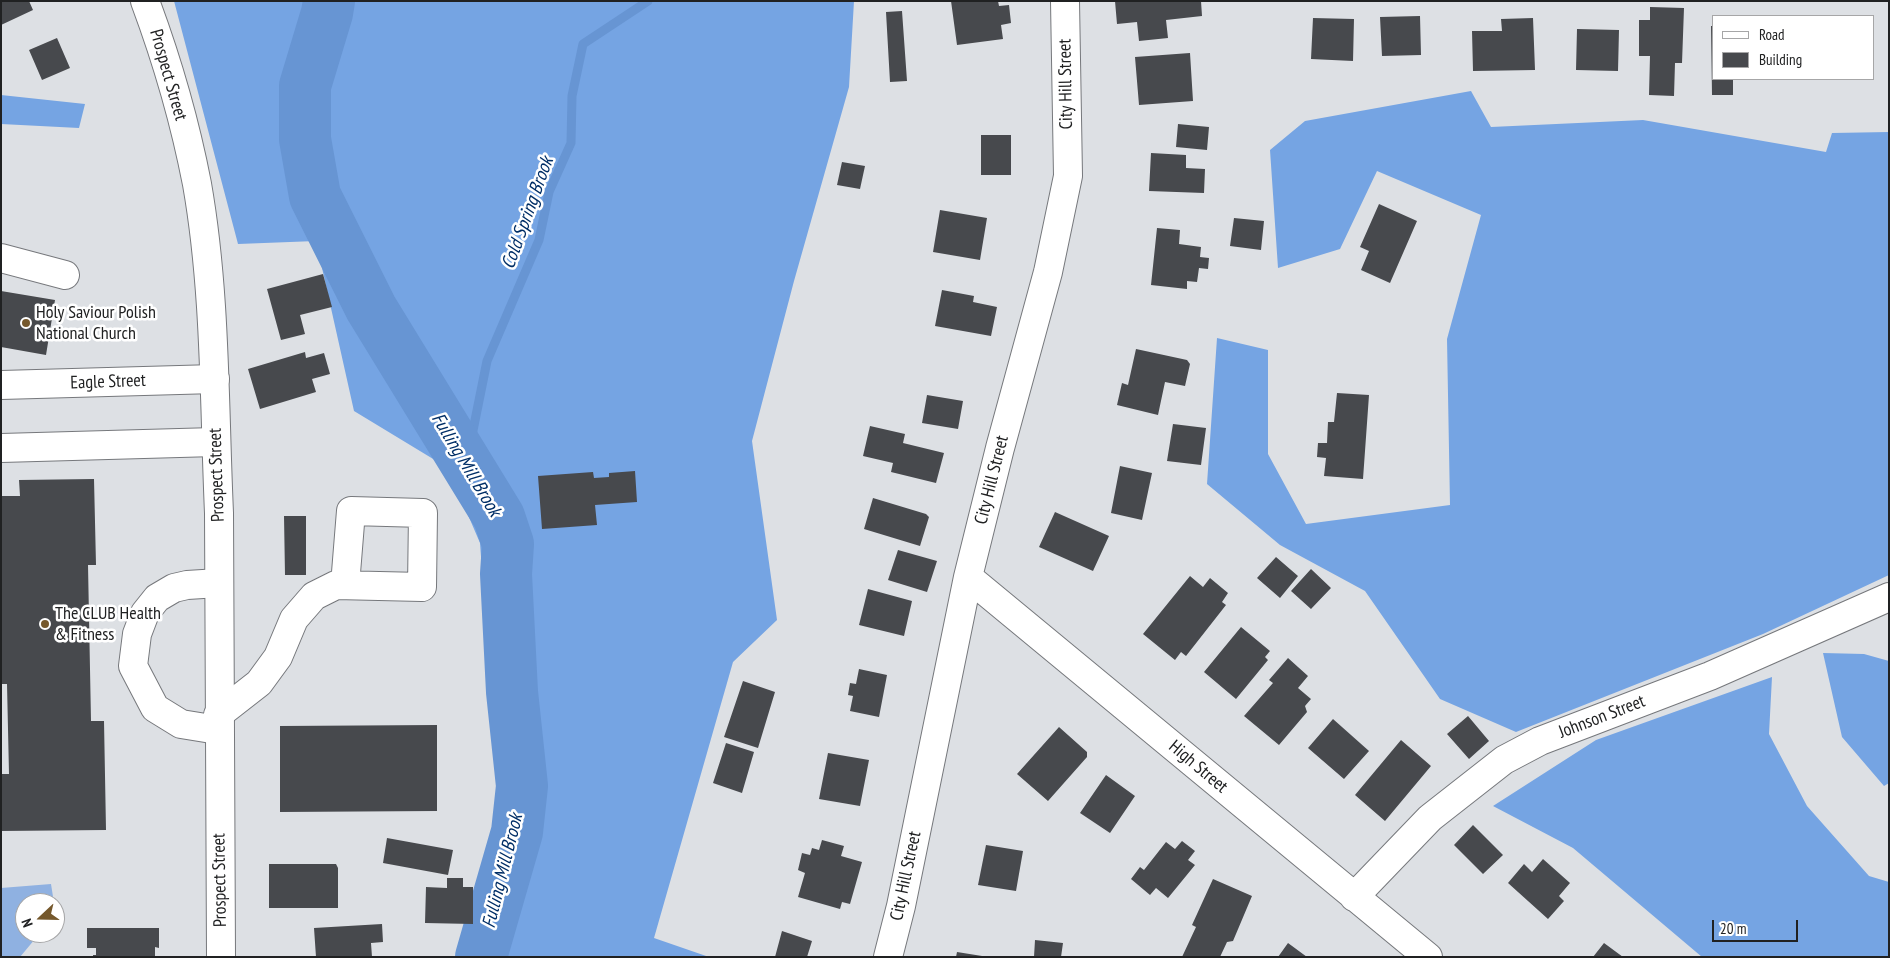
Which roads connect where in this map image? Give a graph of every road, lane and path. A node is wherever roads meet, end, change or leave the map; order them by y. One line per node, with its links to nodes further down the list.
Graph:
1 (145, 1): 5 (street, Prospect Street)
2 (1064, 1): 9 (street, City Hill Street)
3 (1, 258): 4 (street)
4 (65, 275)
5 (215, 379): 6 (street, Eagle Street); 7 (street, Prospect Street)
6 (1, 385)
7 (215, 442): 8 (street); 10 (street, Prospect Street)
8 (1, 448)
9 (968, 576): 14 (street, High Street); 16 (street, City Hill Street)
10 (219, 583): 13 (street, Prospect Street); 13 (street)
11 (345, 585): 13 (street)
12 (1889, 597): 14 (street, Johnson Street)
13 (218, 723): 15 (street, Prospect Street)
14 (1354, 897): 17 (street, High Street)
15 (221, 957)
16 (888, 957)
17 (1428, 957)

